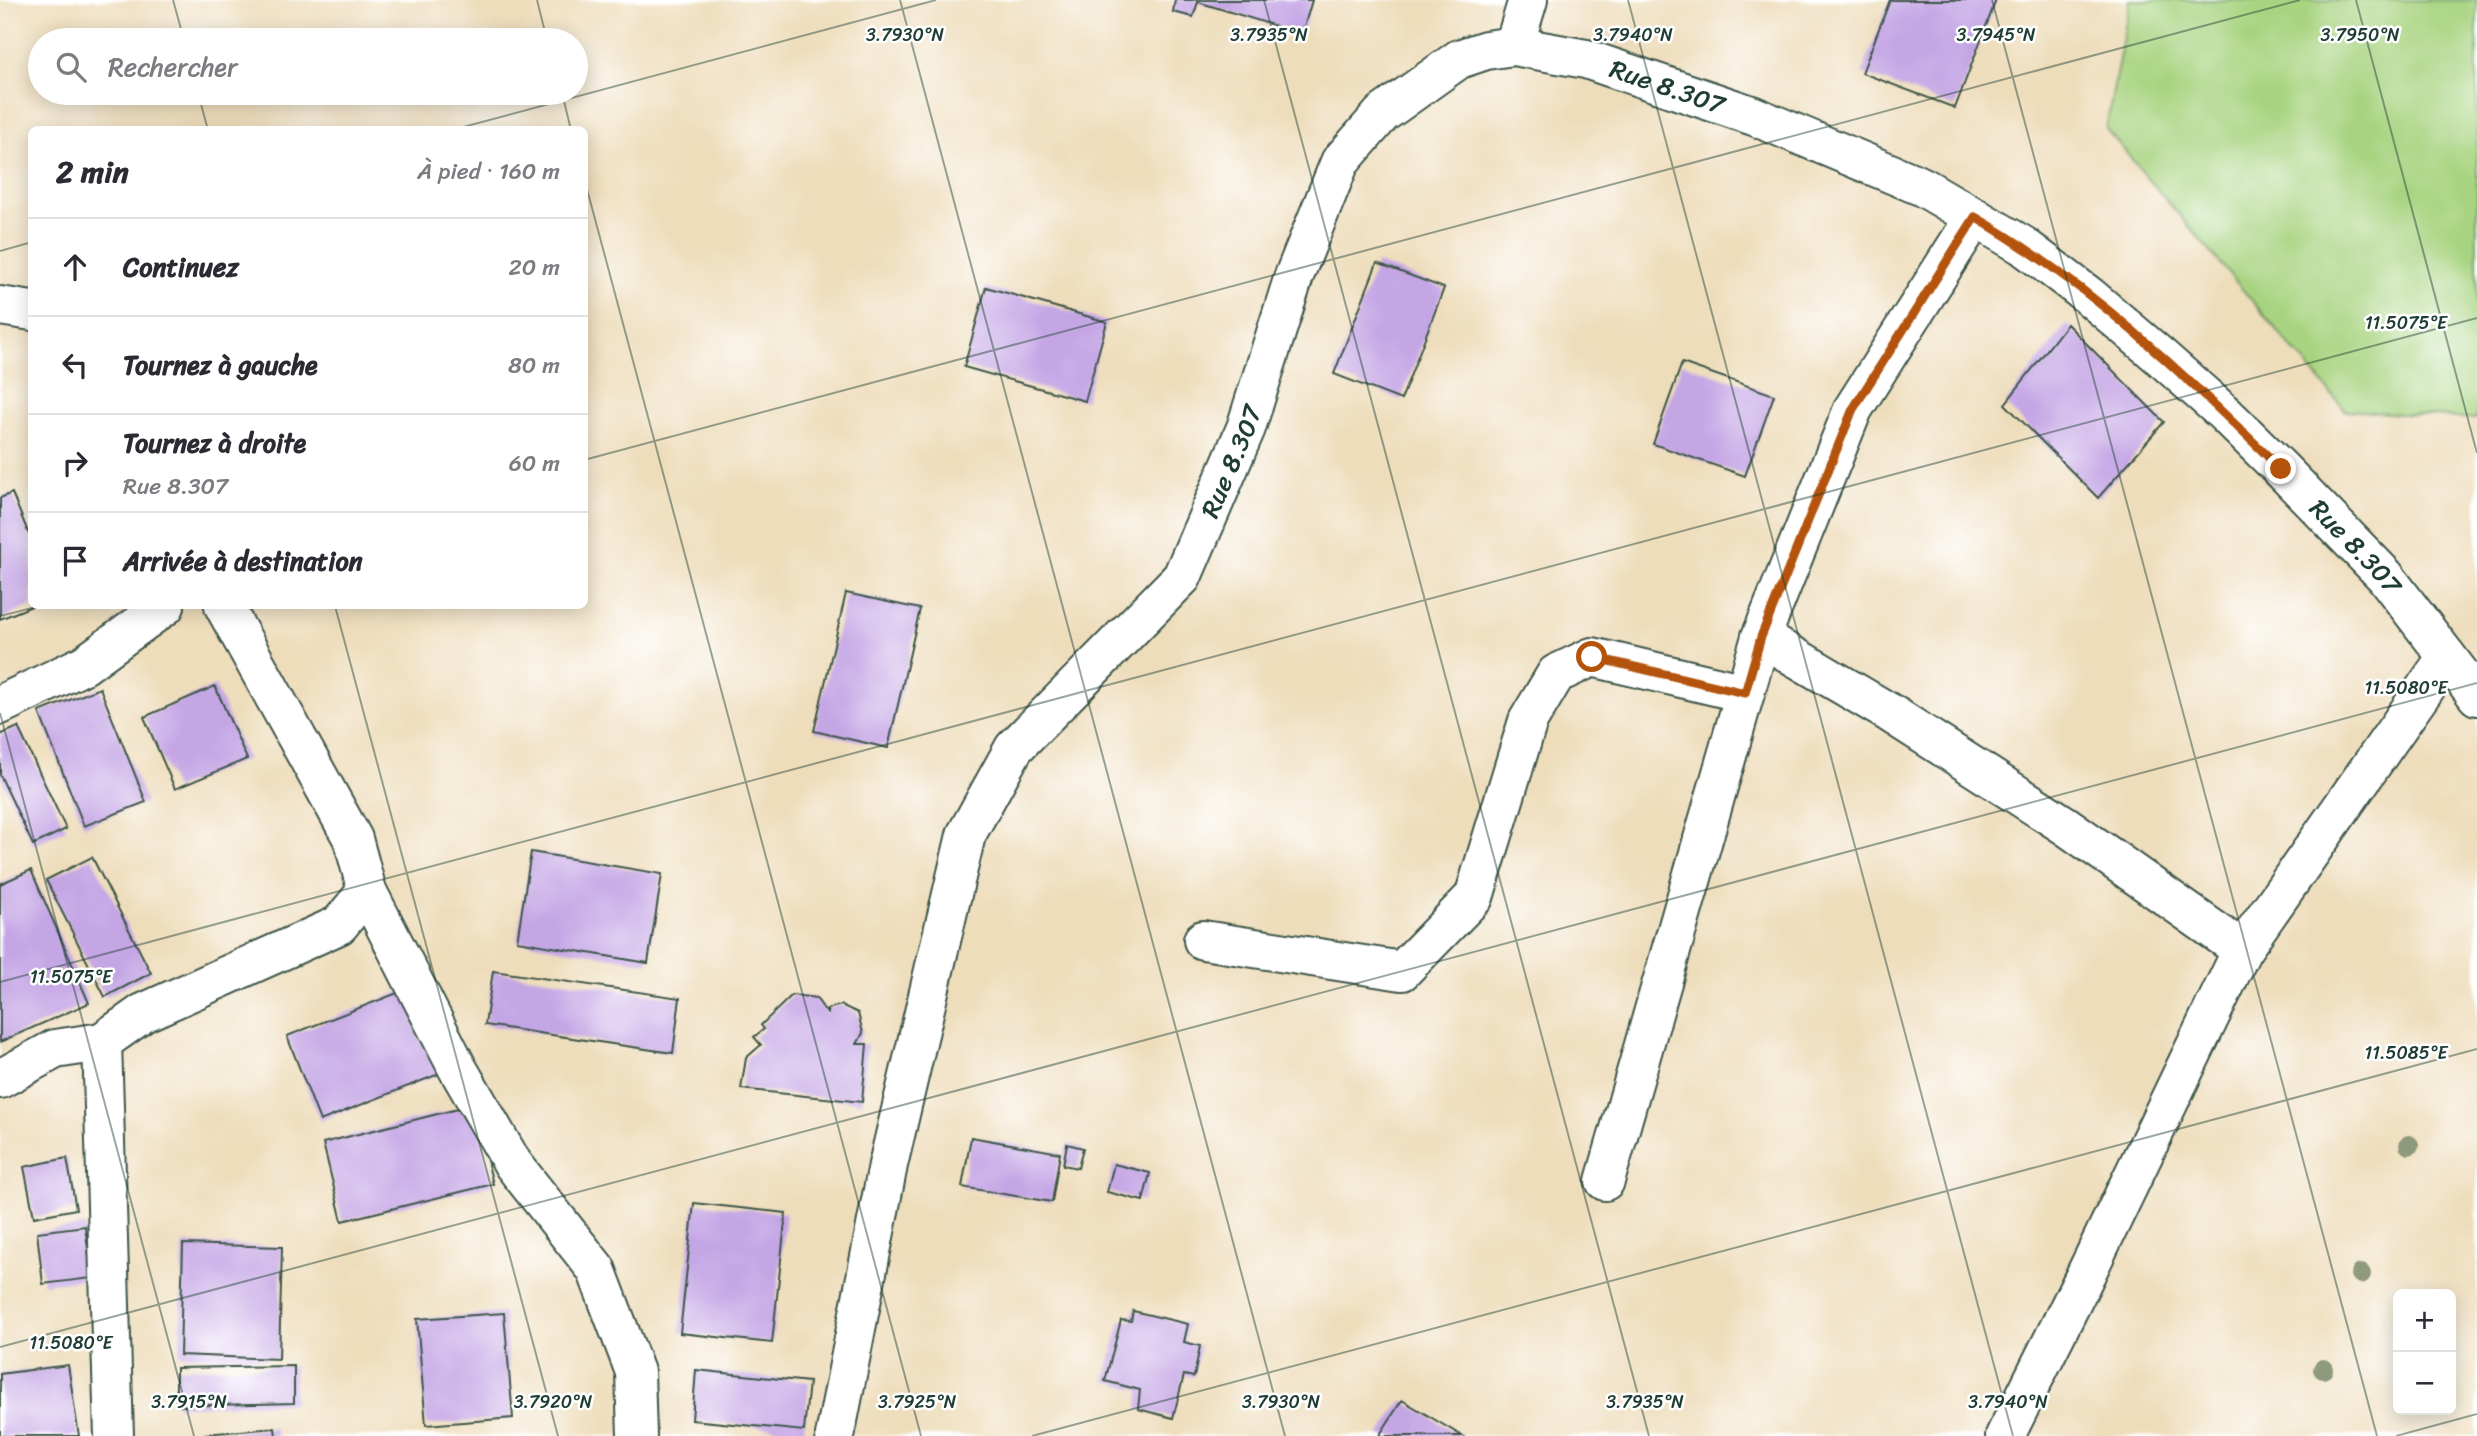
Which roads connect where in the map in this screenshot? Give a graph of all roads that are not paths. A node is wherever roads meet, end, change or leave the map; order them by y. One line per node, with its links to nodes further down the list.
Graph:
1 (1528, 0): 2 (street)
2 (1514, 46): 3 (street, Rue 8.307); 21 (street, Rue 8.307)
3 (1975, 217): 8 (street); 9 (street, Rue 8.307)
4 (0, 306): 5 (street)
5 (28, 310)
6 (160, 609): 12 (street)
7 (226, 609): 13 (street)
8 (1761, 637): 10 (street); 15 (street)
9 (2447, 657): 11 (street, Rue 8.307); 15 (street)
10 (1745, 693): 14 (street); 18 (street)
11 (2477, 696)
12 (0, 705)
13 (367, 891): 16 (street); 20 (street)
14 (1203, 940)
15 (2242, 950): 22 (street)
16 (102, 1042): 17 (street); 19 (street)
17 (0, 1079)
18 (1605, 1181)
19 (114, 1436)
20 (638, 1436)
21 (835, 1436)
22 (2005, 1436)

